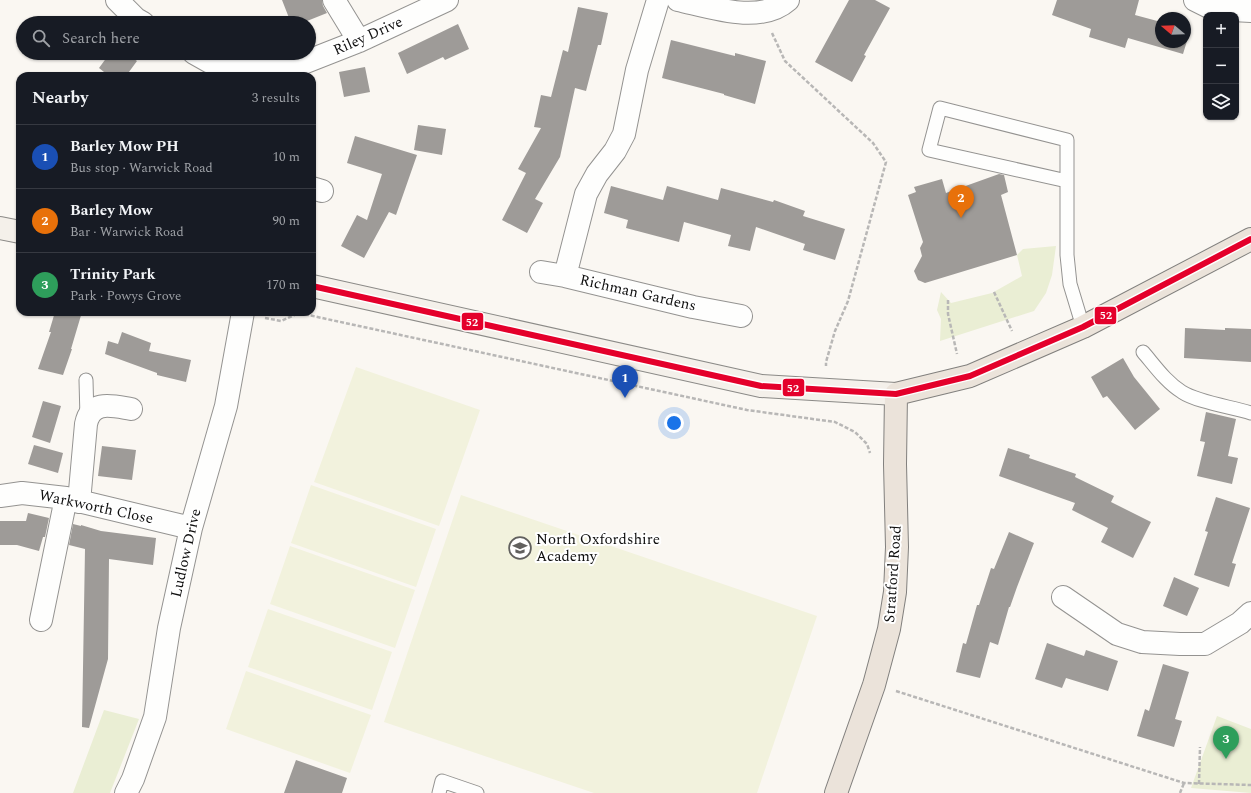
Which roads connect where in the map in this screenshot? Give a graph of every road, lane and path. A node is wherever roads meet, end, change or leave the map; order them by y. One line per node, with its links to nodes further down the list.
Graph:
1 (117, 0): 10 (street)
2 (334, 0): 11 (street)
3 (447, 0): 11 (street, Riley Drive)
4 (658, 0): 20 (street, Richman Gardens)
5 (678, 0): 8 (street)
6 (788, 0): 8 (street)
7 (1195, 0): 9 (street)
8 (762, 11): 34 (path)
9 (1251, 12)
10 (133, 16)
11 (359, 40): 12 (street, Riley Drive)
12 (316, 58)
13 (310, 60): 14 (street, Riley Drive)
14 (203, 64)
15 (1067, 181): 15 (lane); 29 (lane)
16 (0, 228): 17 (main road)
17 (16, 231)
18 (1251, 239): 29 (main road)
19 (541, 272): 20 (street)
20 (565, 276): 28 (street, Richman Gardens)
21 (316, 287): 34 (main road)
22 (994, 292): 31 (path)
23 (948, 300): 32 (path)
24 (242, 316): 42 (street, Ludlow Drive)
25 (260, 316): 26 (path)
26 (292, 316)
27 (313, 316): 39 (path)
28 (741, 316)
29 (1083, 327): 31 (main road)
30 (1143, 352): 37 (lane)
31 (1022, 354): 32 (main road)
32 (963, 378): 35 (main road)
33 (86, 380): 38 (lane)
34 (828, 390): 35 (main road)
35 (896, 394): 39 (main road, Stratford Road)
36 (131, 409): 38 (street)
37 (1251, 413)
38 (87, 418): 41 (street)
39 (896, 464): 46 (main road, Stratford Road)
40 (0, 496): 41 (street, Warkworth Close)
41 (73, 500): 42 (street, Warkworth Close); 45 (street)
42 (191, 528): 51 (street, Ludlow Drive)
43 (1063, 597): 44 (street)
44 (1251, 613)
45 (41, 620)
46 (874, 686): 48 (path); 54 (main road, Stratford Road)
47 (1200, 748): 49 (path)
48 (1184, 783): 49 (path); 55 (path)
49 (1198, 784): 50 (path)
50 (1251, 785)
51 (126, 793)
52 (439, 793): 53 (lane)
53 (477, 793)
54 (836, 793)
55 (1180, 793)

